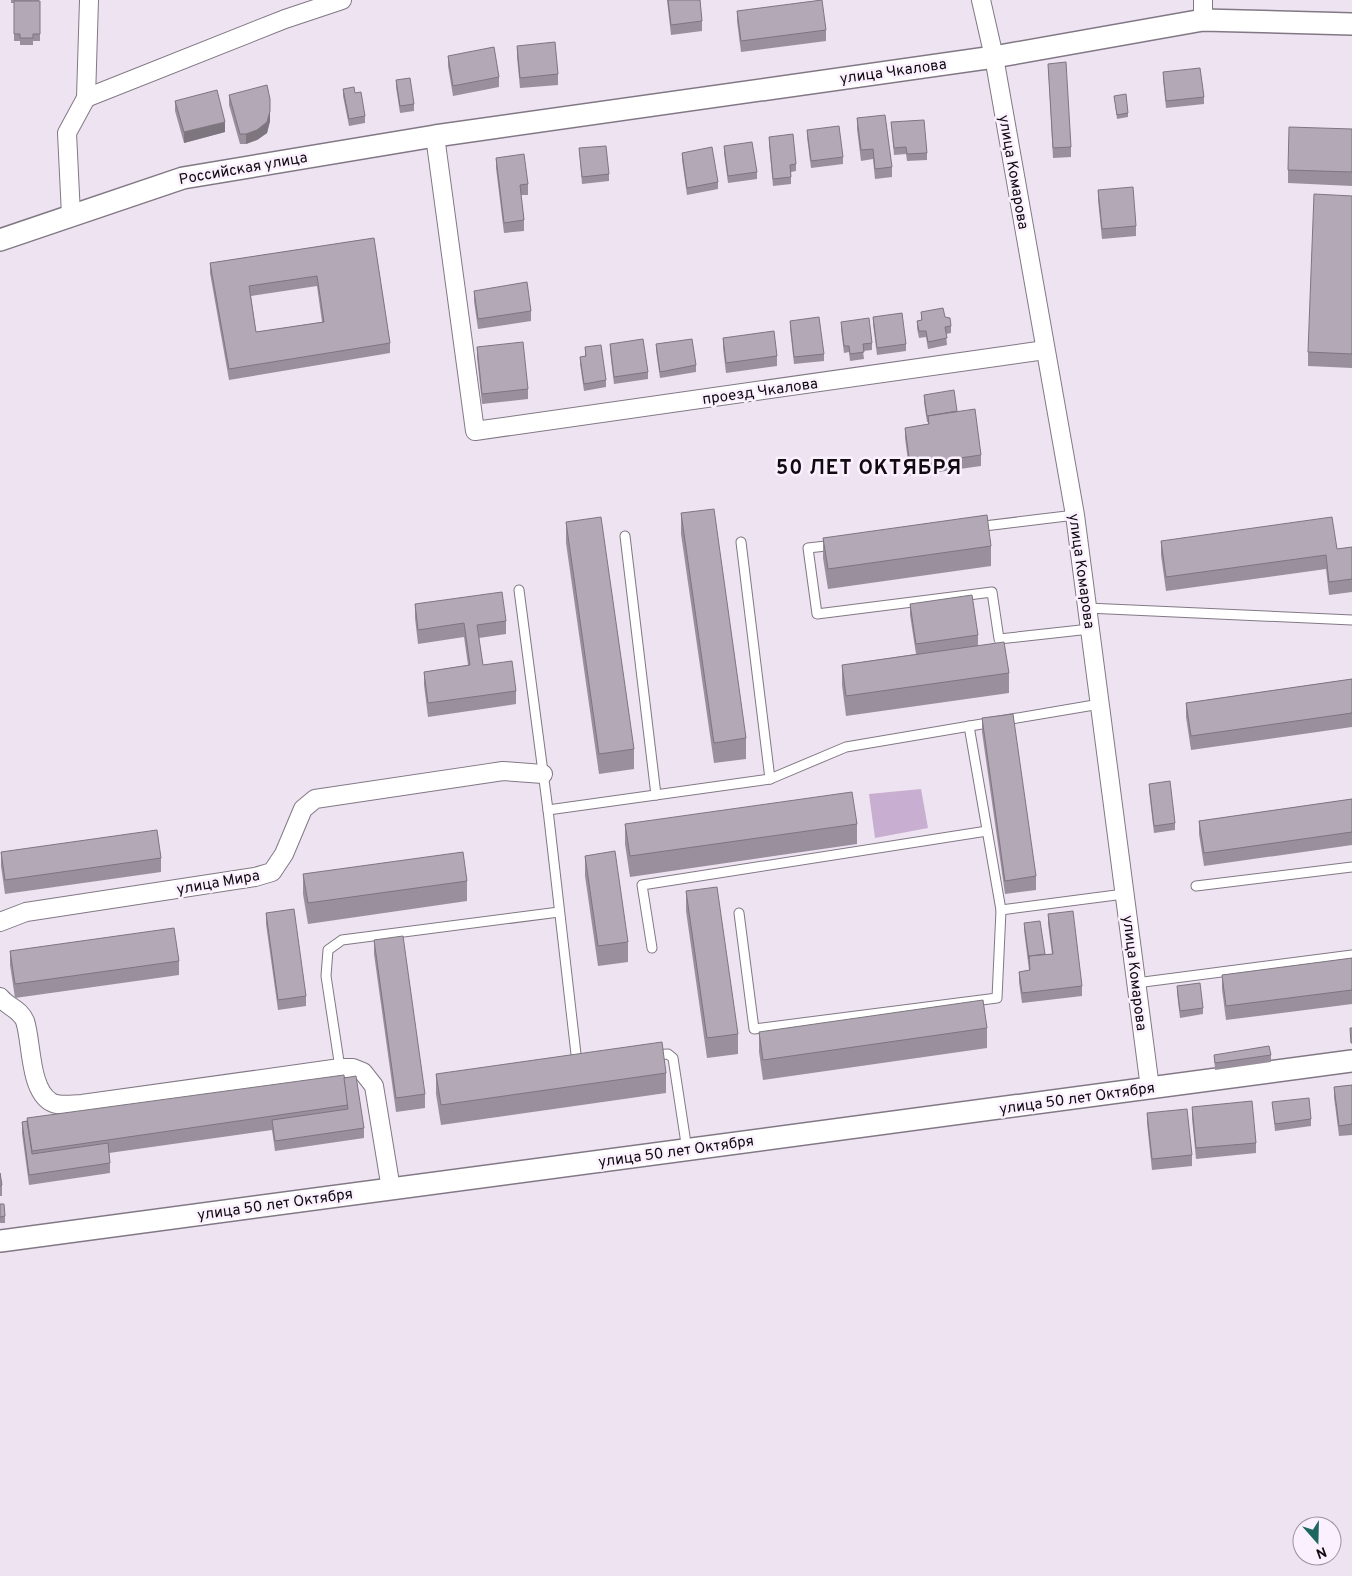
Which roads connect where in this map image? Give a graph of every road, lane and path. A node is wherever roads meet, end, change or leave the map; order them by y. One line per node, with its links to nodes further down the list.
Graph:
1 (89, 0): 9 (street)
2 (298, 0): 6 (street)
3 (342, 0): 6 (street)
4 (981, 0): 8 (street, улица Комарова)
5 (1203, 10): 7 (street, улица Чкалова); 8 (street, улица Чкалова)
6 (286, 19): 9 (street)
7 (1352, 24)
8 (994, 57): 10 (street, улица Чкалова); 13 (street, улица Комарова)
9 (86, 98): 11 (street)
10 (435, 136): 11 (street, Российская улица); 13 (street, проезд Чкалова)
11 (71, 215): 12 (street, Российская улица)
12 (0, 240)
13 (1045, 350): 14 (street, улица Комарова)
14 (1074, 515): 15 (lane); 20 (street, улица Комарова)
15 (966, 529)
16 (625, 536): 27 (lane)
17 (741, 542): 26 (lane)
18 (847, 544): 22 (lane)
19 (519, 590): 25 (lane)
20 (1087, 608): 21 (lane); 22 (street, улица Комарова)
21 (1352, 620)
22 (1090, 629): 23 (street, улица Комарова)
23 (1100, 704): 24 (lane); 32 (street, улица Комарова)
24 (969, 726): 26 (lane); 29 (lane)
25 (543, 774): 28 (lane); 36 (street, улица Мира)
26 (770, 779): 27 (lane)
27 (656, 795): 28 (lane)
28 (548, 810): 34 (lane)
29 (987, 831): 33 (lane); 37 (lane)
30 (1352, 867): 31 (lane)
31 (1196, 886)
32 (1124, 894): 33 (lane); 39 (street, улица Комарова)
33 (1001, 910): 35 (lane)
34 (558, 912): 43 (lane); 44 (lane)
35 (740, 912)
36 (0, 922)
37 (652, 948)
38 (1352, 955): 39 (lane)
39 (1136, 983): 45 (street, улица Комарова)
40 (0, 997): 44 (street)
41 (642, 1056): 46 (lane)
42 (1352, 1061): 45 (street, улица 50 лет Октября)
43 (577, 1062)
44 (340, 1068): 47 (street)
45 (1150, 1088): 46 (street, улица 50 лет Октября)
46 (687, 1150): 47 (street, улица 50 лет Октября)
47 (391, 1189): 48 (street, улица 50 лет Октября)
48 (0, 1241)

